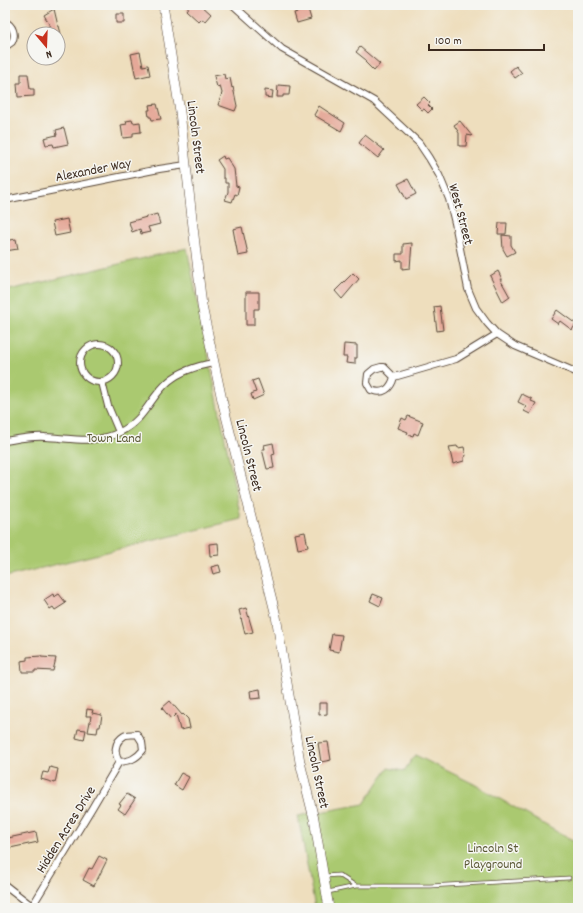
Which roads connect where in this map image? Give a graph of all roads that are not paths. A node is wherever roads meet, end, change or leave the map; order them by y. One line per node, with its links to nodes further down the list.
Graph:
1 (163, 5): 5 (main road, Lincoln Street)
2 (233, 5): 7 (street, West Street)
3 (5, 22): 4 (street)
4 (5, 47)
5 (186, 165): 6 (street, Alexander Way); 8 (main road, Lincoln Street)
6 (5, 200)
7 (497, 334): 9 (street, West Street); 10 (street)
8 (213, 362): 12 (street); 15 (main road, Lincoln Street)
9 (578, 373)
10 (394, 377): 10 (street)
11 (102, 382): 11 (street); 12 (street)
12 (119, 432): 13 (street)
13 (5, 441)
14 (119, 762): 14 (street); 20 (street, Hidden Acres Drive)
15 (323, 876): 18 (lane); 19 (main road, Lincoln Street)
16 (569, 878): 18 (lane)
17 (5, 885): 20 (street)
18 (356, 886): 19 (lane)
19 (326, 892): 21 (main road, Lincoln Street)
20 (31, 907)
21 (329, 908)

